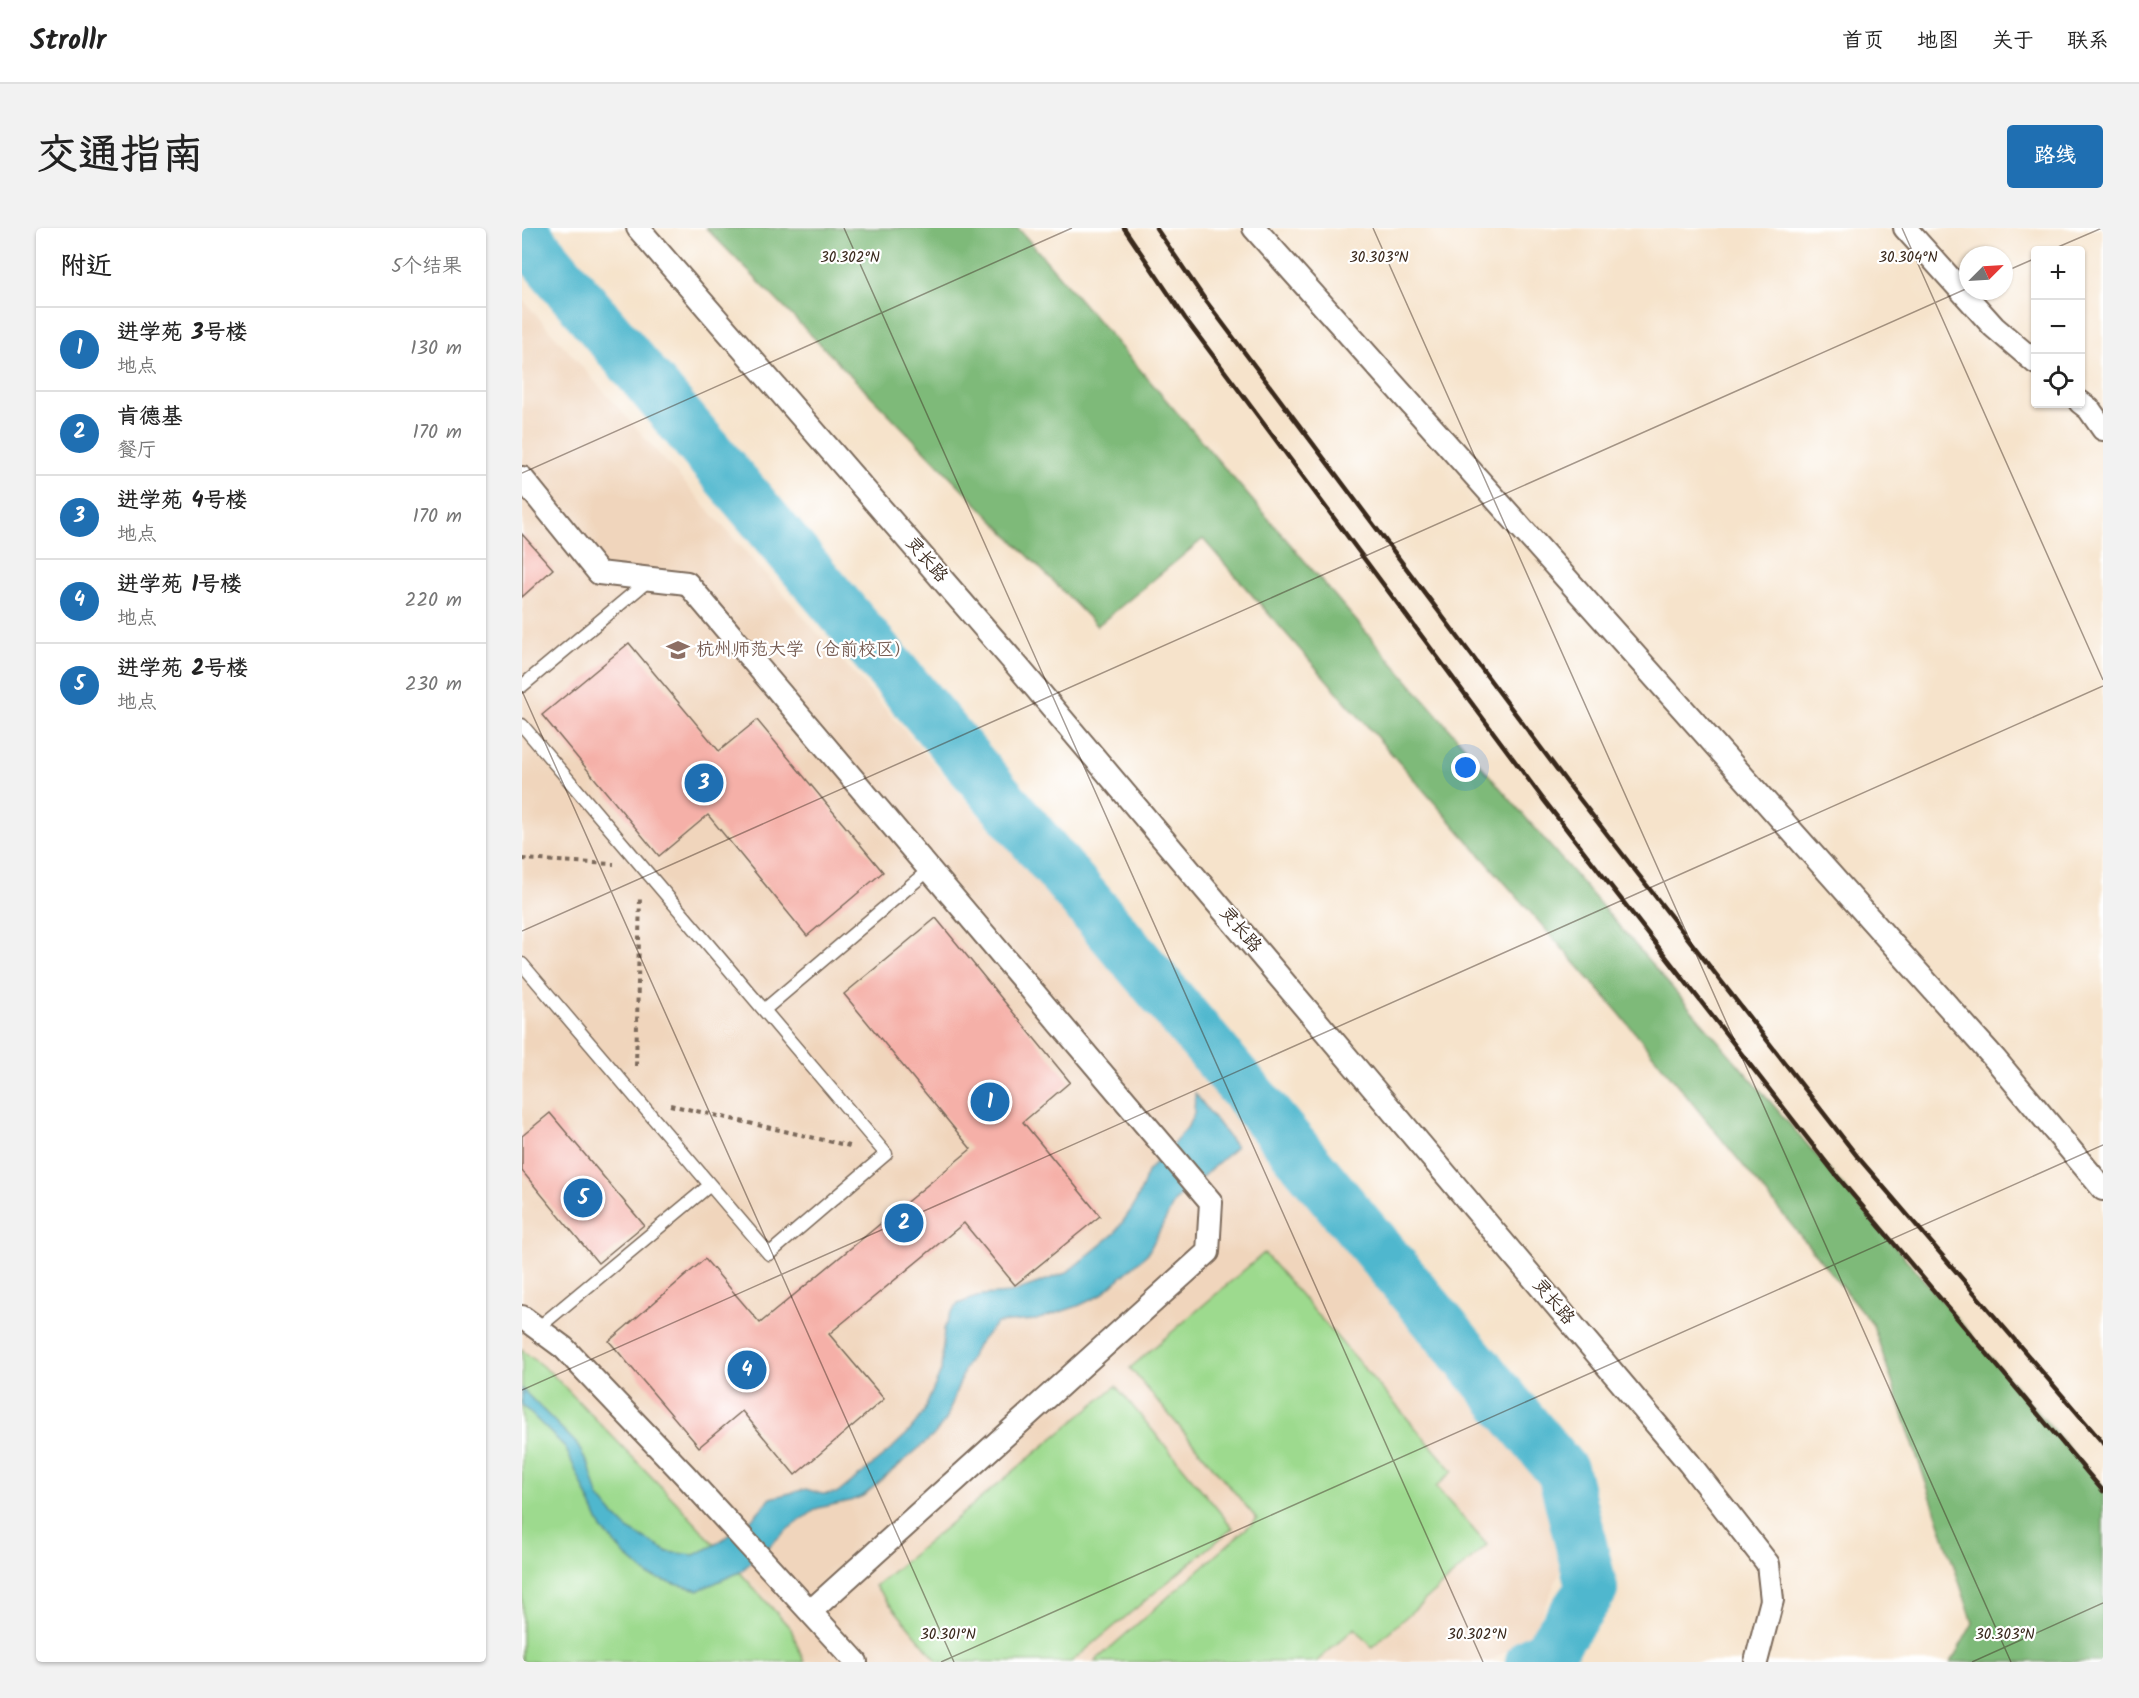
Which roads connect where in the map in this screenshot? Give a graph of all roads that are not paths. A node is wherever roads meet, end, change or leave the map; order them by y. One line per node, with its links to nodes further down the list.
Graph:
1 (638, 228): 19 (street, 灵长路)
2 (1254, 228): 15 (street)
3 (1905, 228): 4 (street)
4 (2031, 359)
5 (2085, 406): 6 (street)
6 (2103, 429)
7 (522, 478): 8 (street)
8 (650, 579): 9 (lane); 11 (street)
9 (522, 686)
10 (522, 725): 13 (lane)
11 (930, 869): 13 (lane); 17 (street)
12 (522, 964): 14 (lane)
13 (764, 1010): 14 (lane)
14 (710, 1185): 16 (lane)
15 (2103, 1189)
16 (530, 1323): 17 (street)
17 (810, 1610): 18 (street)
18 (856, 1662)
19 (1756, 1662)

